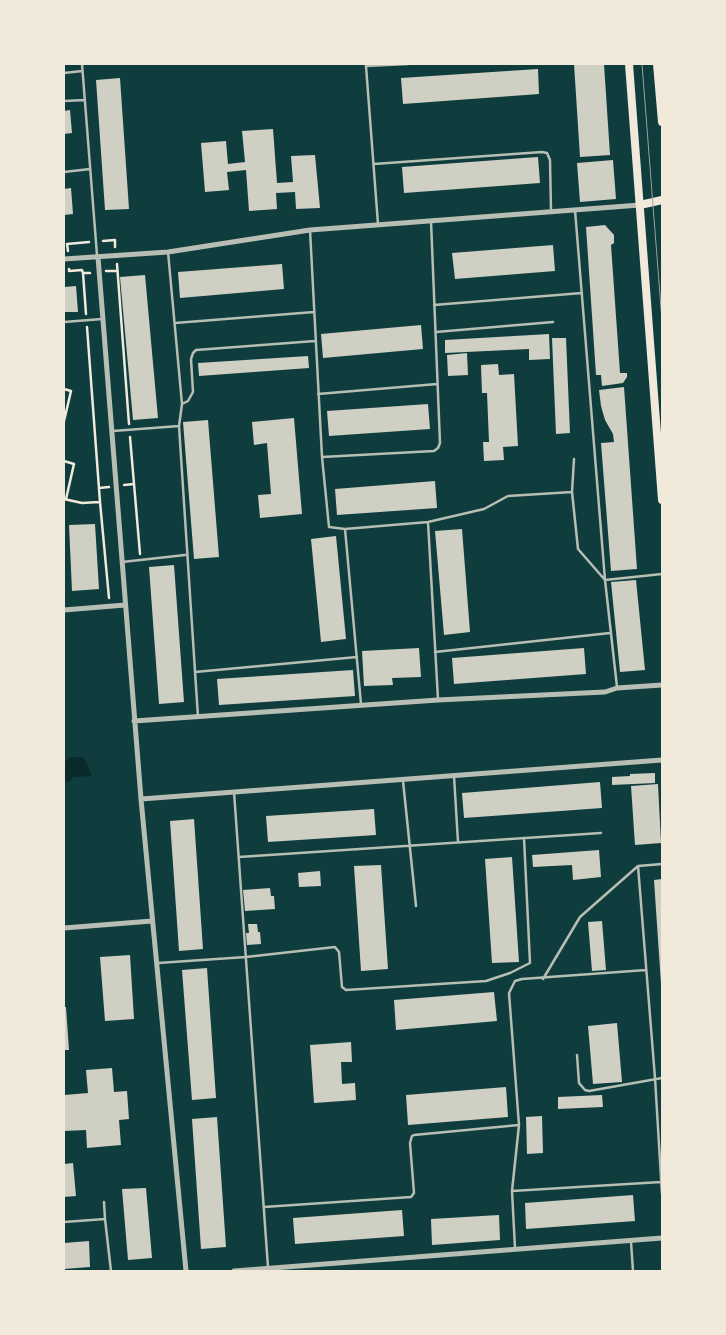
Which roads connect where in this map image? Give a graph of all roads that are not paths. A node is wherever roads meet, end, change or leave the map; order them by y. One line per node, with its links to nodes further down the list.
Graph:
1 (82, 64): 6 (lane)
2 (408, 64): 5 (lane)
3 (629, 64): 15 (main road)
4 (657, 64): 10 (main road)
5 (366, 65): 11 (lane)
6 (83, 71): 7 (lane); 8 (lane)
7 (64, 73)
8 (85, 100): 9 (lane); 12 (lane)
9 (64, 102)
10 (662, 122)
11 (374, 164): 17 (lane); 19 (lane)
12 (90, 169): 13 (lane); 22 (lane)
13 (64, 172)
14 (662, 200): 15 (main road)
15 (640, 205): 16 (street); 41 (main road)
16 (575, 210): 17 (street); 24 (lane)
17 (551, 211): 18 (street)
18 (431, 221): 19 (street); 25 (lane)
19 (378, 225): 20 (street)
20 (310, 230): 21 (street); 26 (lane)
21 (168, 252): 22 (street); 30 (lane)
22 (98, 257): 23 (street); 27 (street)
23 (64, 259)
24 (582, 294): 25 (lane); 47 (lane)
25 (434, 305): 31 (lane)
26 (314, 312): 30 (lane); 32 (lane)
27 (103, 319): 28 (lane); 37 (street)
28 (64, 322)
29 (553, 322): 31 (lane)
30 (175, 323): 35 (lane)
31 (436, 332): 33 (lane)
32 (315, 341): 34 (lane); 35 (lane)
33 (437, 384): 34 (lane); 38 (lane)
34 (318, 394): 38 (lane)
35 (182, 404): 36 (lane)
36 (179, 426): 37 (lane); 44 (lane)
37 (112, 431): 45 (street)
38 (322, 457): 43 (lane)
39 (574, 459): 40 (lane)
40 (572, 492): 42 (lane); 47 (lane)
41 (662, 500)
42 (428, 522): 43 (lane); 51 (lane)
43 (345, 530): 52 (lane)
44 (186, 555): 45 (lane); 53 (lane)
45 (122, 562): 48 (street)
46 (662, 574): 47 (lane)
47 (605, 580): 50 (lane)
48 (125, 605): 49 (street); 59 (street)
49 (64, 610)
50 (610, 633): 51 (lane); 55 (lane)
51 (435, 652): 56 (lane)
52 (357, 658): 53 (lane); 57 (lane)
53 (196, 672): 58 (lane)
54 (662, 685): 55 (street)
55 (617, 688): 56 (street)
56 (438, 700): 57 (street)
57 (361, 706): 58 (street)
58 (198, 718): 59 (street)
59 (134, 721): 64 (street)
60 (662, 760): 61 (street)
61 (454, 775): 62 (street); 67 (lane)
62 (403, 778): 63 (street); 68 (lane)
63 (234, 792): 64 (street); 69 (lane)
64 (141, 799): 73 (street)
65 (601, 833): 66 (lane)
66 (524, 838): 67 (lane); 75 (lane)
67 (458, 842): 68 (lane)
68 (410, 846): 69 (lane); 72 (lane)
69 (238, 857): 75 (lane)
70 (662, 864): 71 (lane)
71 (638, 866): 77 (lane); 78 (lane)
72 (416, 906)
73 (152, 921): 74 (street); 76 (street)
74 (64, 928)
75 (246, 957): 76 (lane); 87 (lane)
76 (158, 963): 95 (street)
77 (646, 970): 78 (lane); 80 (lane)
78 (543, 978): 82 (lane)
79 (577, 1055): 80 (lane)
80 (655, 1078): 81 (lane); 83 (lane)
81 (662, 1078)
82 (519, 1124): 84 (lane); 87 (lane)
83 (661, 1182): 84 (lane); 85 (lane)
84 (512, 1191): 92 (lane)
85 (662, 1194)
86 (104, 1202): 88 (lane)
87 (264, 1207): 93 (lane)
88 (106, 1219): 89 (lane); 94 (lane)
89 (64, 1222)
90 (662, 1238): 91 (street)
91 (630, 1240): 92 (street); 97 (lane)
92 (515, 1249): 93 (street)
93 (268, 1268): 96 (street)
94 (111, 1271)
95 (186, 1271)
96 (234, 1271)
97 (633, 1271)

